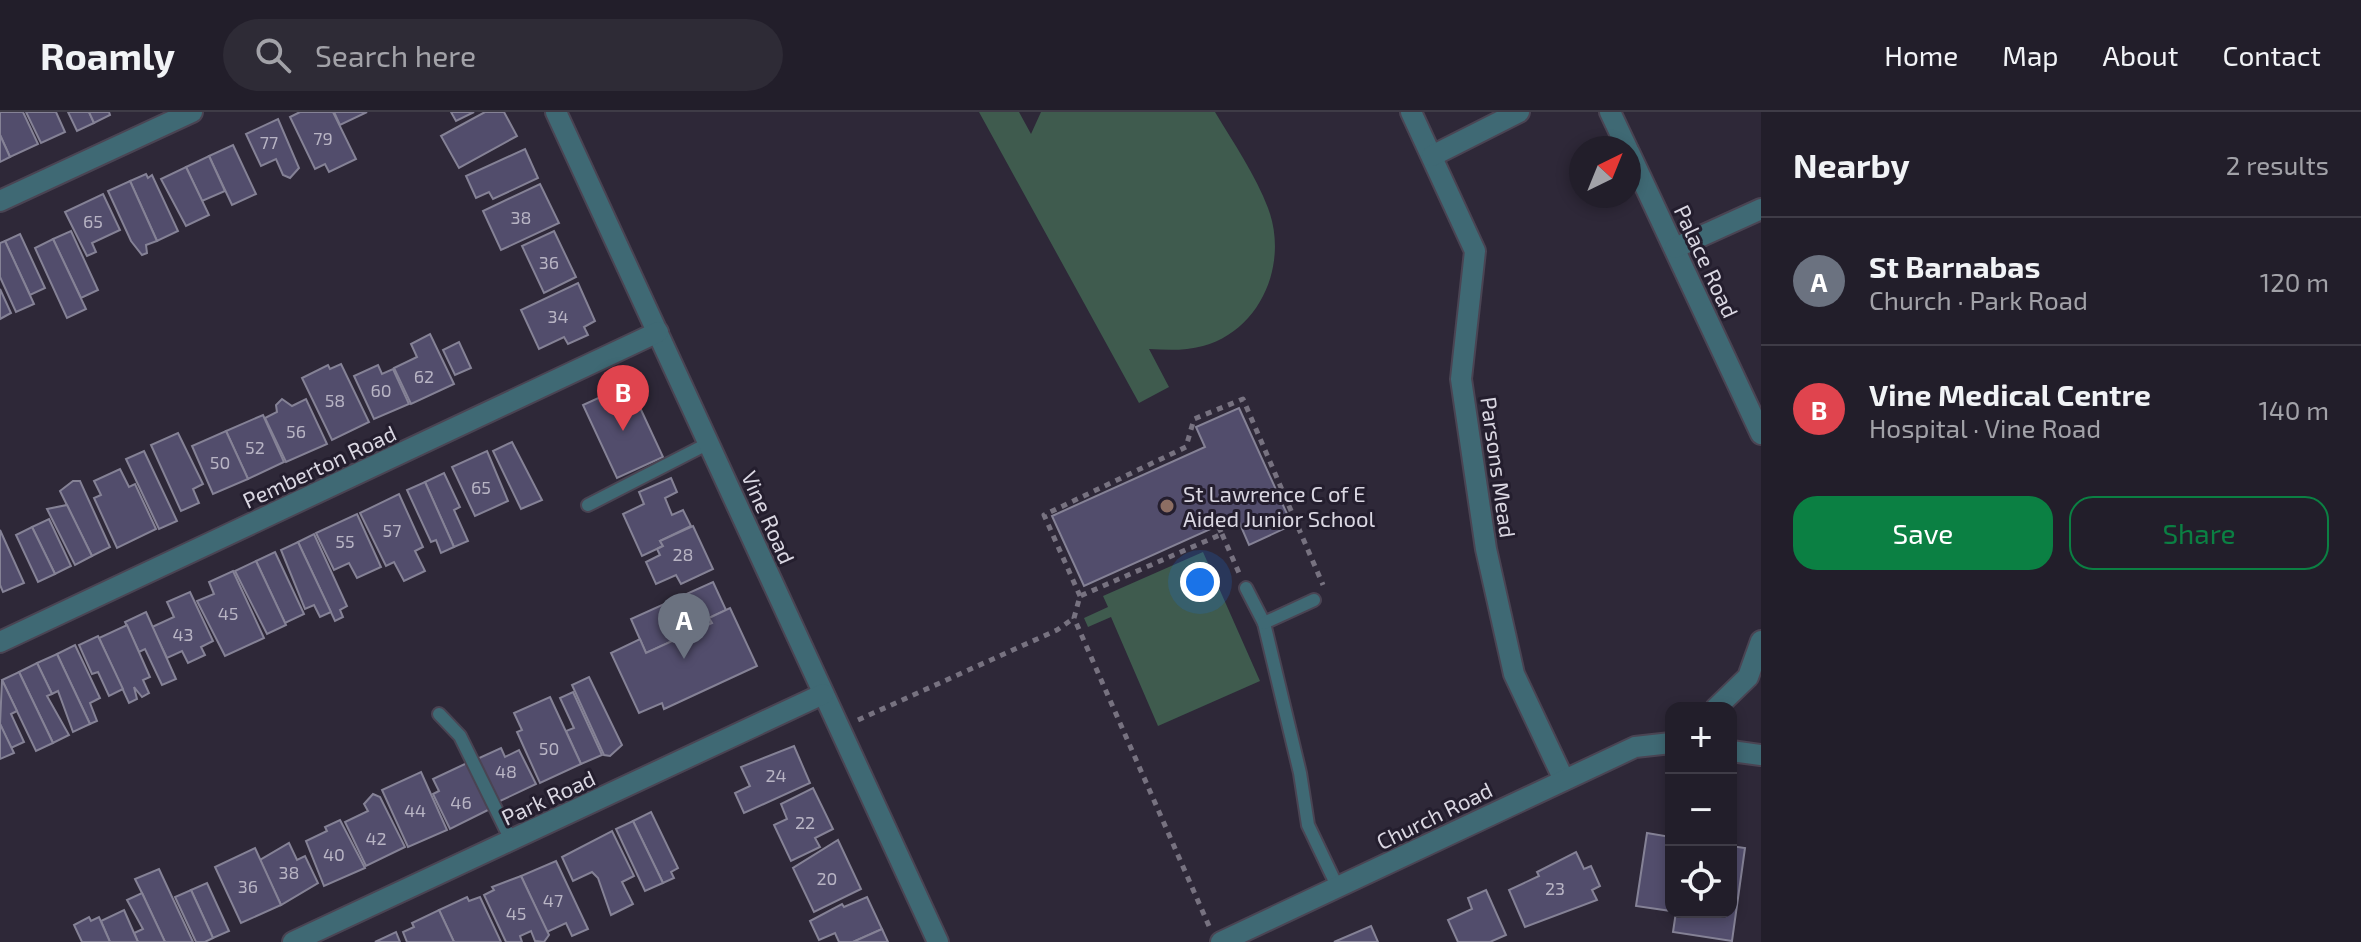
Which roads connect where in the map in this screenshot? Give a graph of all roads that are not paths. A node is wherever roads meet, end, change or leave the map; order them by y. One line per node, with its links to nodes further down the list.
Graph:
1 (192, 112): 9 (street)
2 (556, 112): 12 (street, Vine Road)
3 (1411, 112): 7 (street, Parsons Mead)
4 (1519, 112): 7 (street)
5 (1610, 112): 6 (street, Palace Road)
6 (1621, 136)
7 (1432, 156): 28 (street, Parsons Mead)
8 (1641, 177): 11 (street, Palace Road)
9 (0, 201)
10 (1761, 209): 11 (street)
11 (1675, 248): 13 (street, Palace Road)
12 (658, 332): 14 (street, Vine Road); 20 (street, Pemberton Road)
13 (1761, 434)
14 (709, 443): 15 (lane); 22 (street, Vine Road)
15 (588, 505)
16 (1246, 588): 18 (lane)
17 (1314, 600): 18 (lane)
18 (1264, 623): 30 (lane)
19 (1761, 641): 21 (street)
20 (0, 642)
21 (1758, 666): 23 (street)
22 (823, 694): 29 (street, Park Road); 33 (street, Vine Road)
23 (1723, 702)
24 (439, 714): 29 (lane)
25 (1665, 744): 28 (street, Church Road)
26 (1737, 752): 27 (street)
27 (1761, 755)
28 (1564, 780): 30 (street, Church Road)
29 (511, 840): 32 (street, Park Road)
30 (1338, 888): 31 (street, Church Road)
31 (1226, 937)
32 (293, 942)
33 (938, 942)

